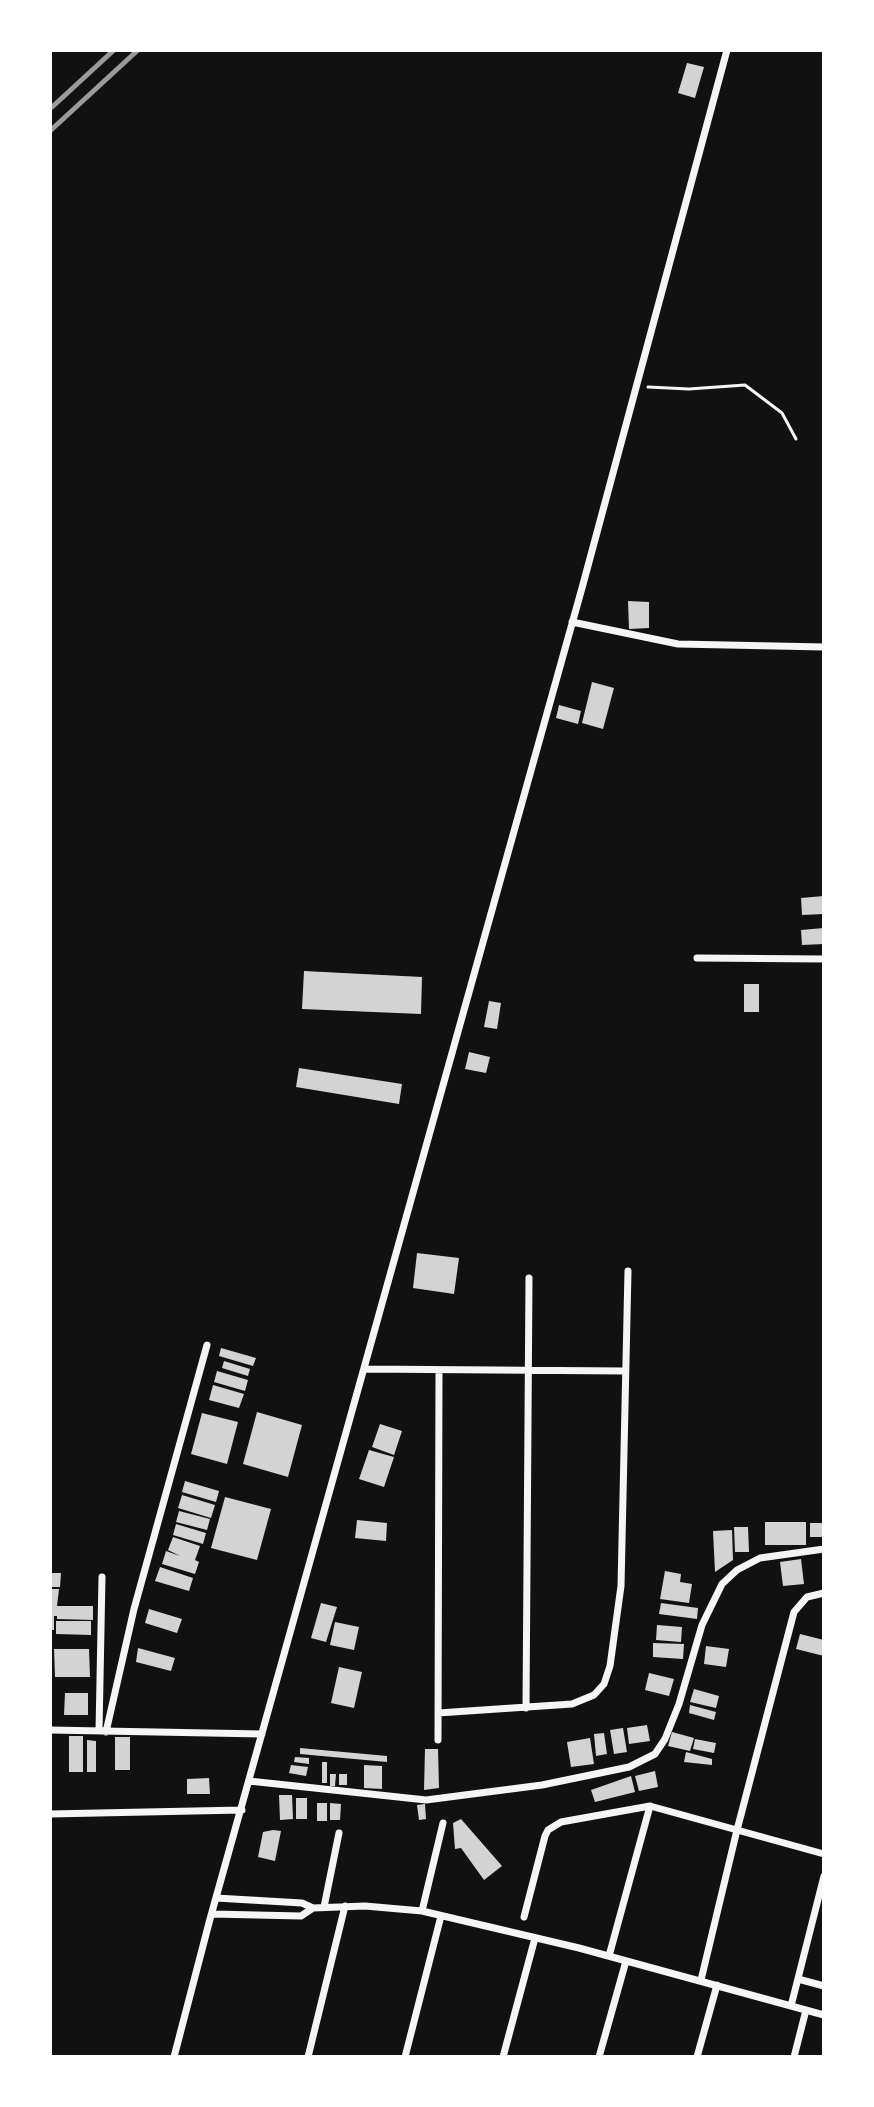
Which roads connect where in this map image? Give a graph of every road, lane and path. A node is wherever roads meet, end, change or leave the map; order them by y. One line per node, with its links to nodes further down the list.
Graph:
1 (727, 50): 2 (street)
2 (636, 387): 3 (path); 4 (street)
3 (796, 439)
4 (572, 622): 5 (street); 11 (street)
5 (824, 647)
6 (697, 958): 7 (street)
7 (824, 959)
8 (628, 1271): 14 (street)
9 (529, 1278): 13 (street)
10 (207, 1345): 21 (street)
11 (364, 1369): 12 (street); 22 (street)
12 (439, 1370): 13 (street); 19 (street)
13 (528, 1370): 14 (street); 18 (street)
14 (624, 1371): 18 (street)
15 (824, 1549): 24 (street)
16 (102, 1577): 21 (street)
17 (824, 1593): 29 (street)
18 (526, 1708): 19 (street)
19 (438, 1713): 23 (street)
20 (50, 1730): 21 (street)
21 (103, 1731): 22 (street)
22 (262, 1734): 24 (street)
23 (438, 1740)
24 (249, 1781): 26 (street)
25 (650, 1806): 29 (street); 42 (street); 44 (street)
26 (242, 1810): 27 (street); 33 (street)
27 (50, 1814)
28 (443, 1823): 38 (street)
29 (737, 1830): 31 (street); 47 (street)
30 (339, 1833): 36 (street)
31 (824, 1854)
32 (824, 1876): 46 (street)
33 (216, 1898): 34 (street); 39 (street)
34 (266, 1901): 37 (street); 40 (street)
35 (345, 1906): 36 (street); 38 (street); 54 (street)
36 (324, 1907): 37 (street)
37 (313, 1908): 40 (street)
38 (422, 1911): 41 (street)
39 (212, 1914): 40 (street); 53 (street)
40 (263, 1916)
41 (441, 1916): 43 (street); 55 (street)
42 (524, 1917)
43 (535, 1938): 44 (street); 56 (street)
44 (609, 1956): 45 (street)
45 (626, 1961): 47 (street); 57 (street)
46 (798, 1979): 49 (street); 50 (street)
47 (701, 1980): 48 (street)
48 (717, 1985): 50 (street); 58 (street)
49 (824, 1986)
50 (791, 2006): 51 (street)
51 (806, 2010): 52 (street); 59 (street)
52 (824, 2015)
53 (174, 2057)
54 (308, 2057)
55 (405, 2057)
56 (503, 2057)
57 (599, 2057)
58 (697, 2057)
59 (794, 2057)

